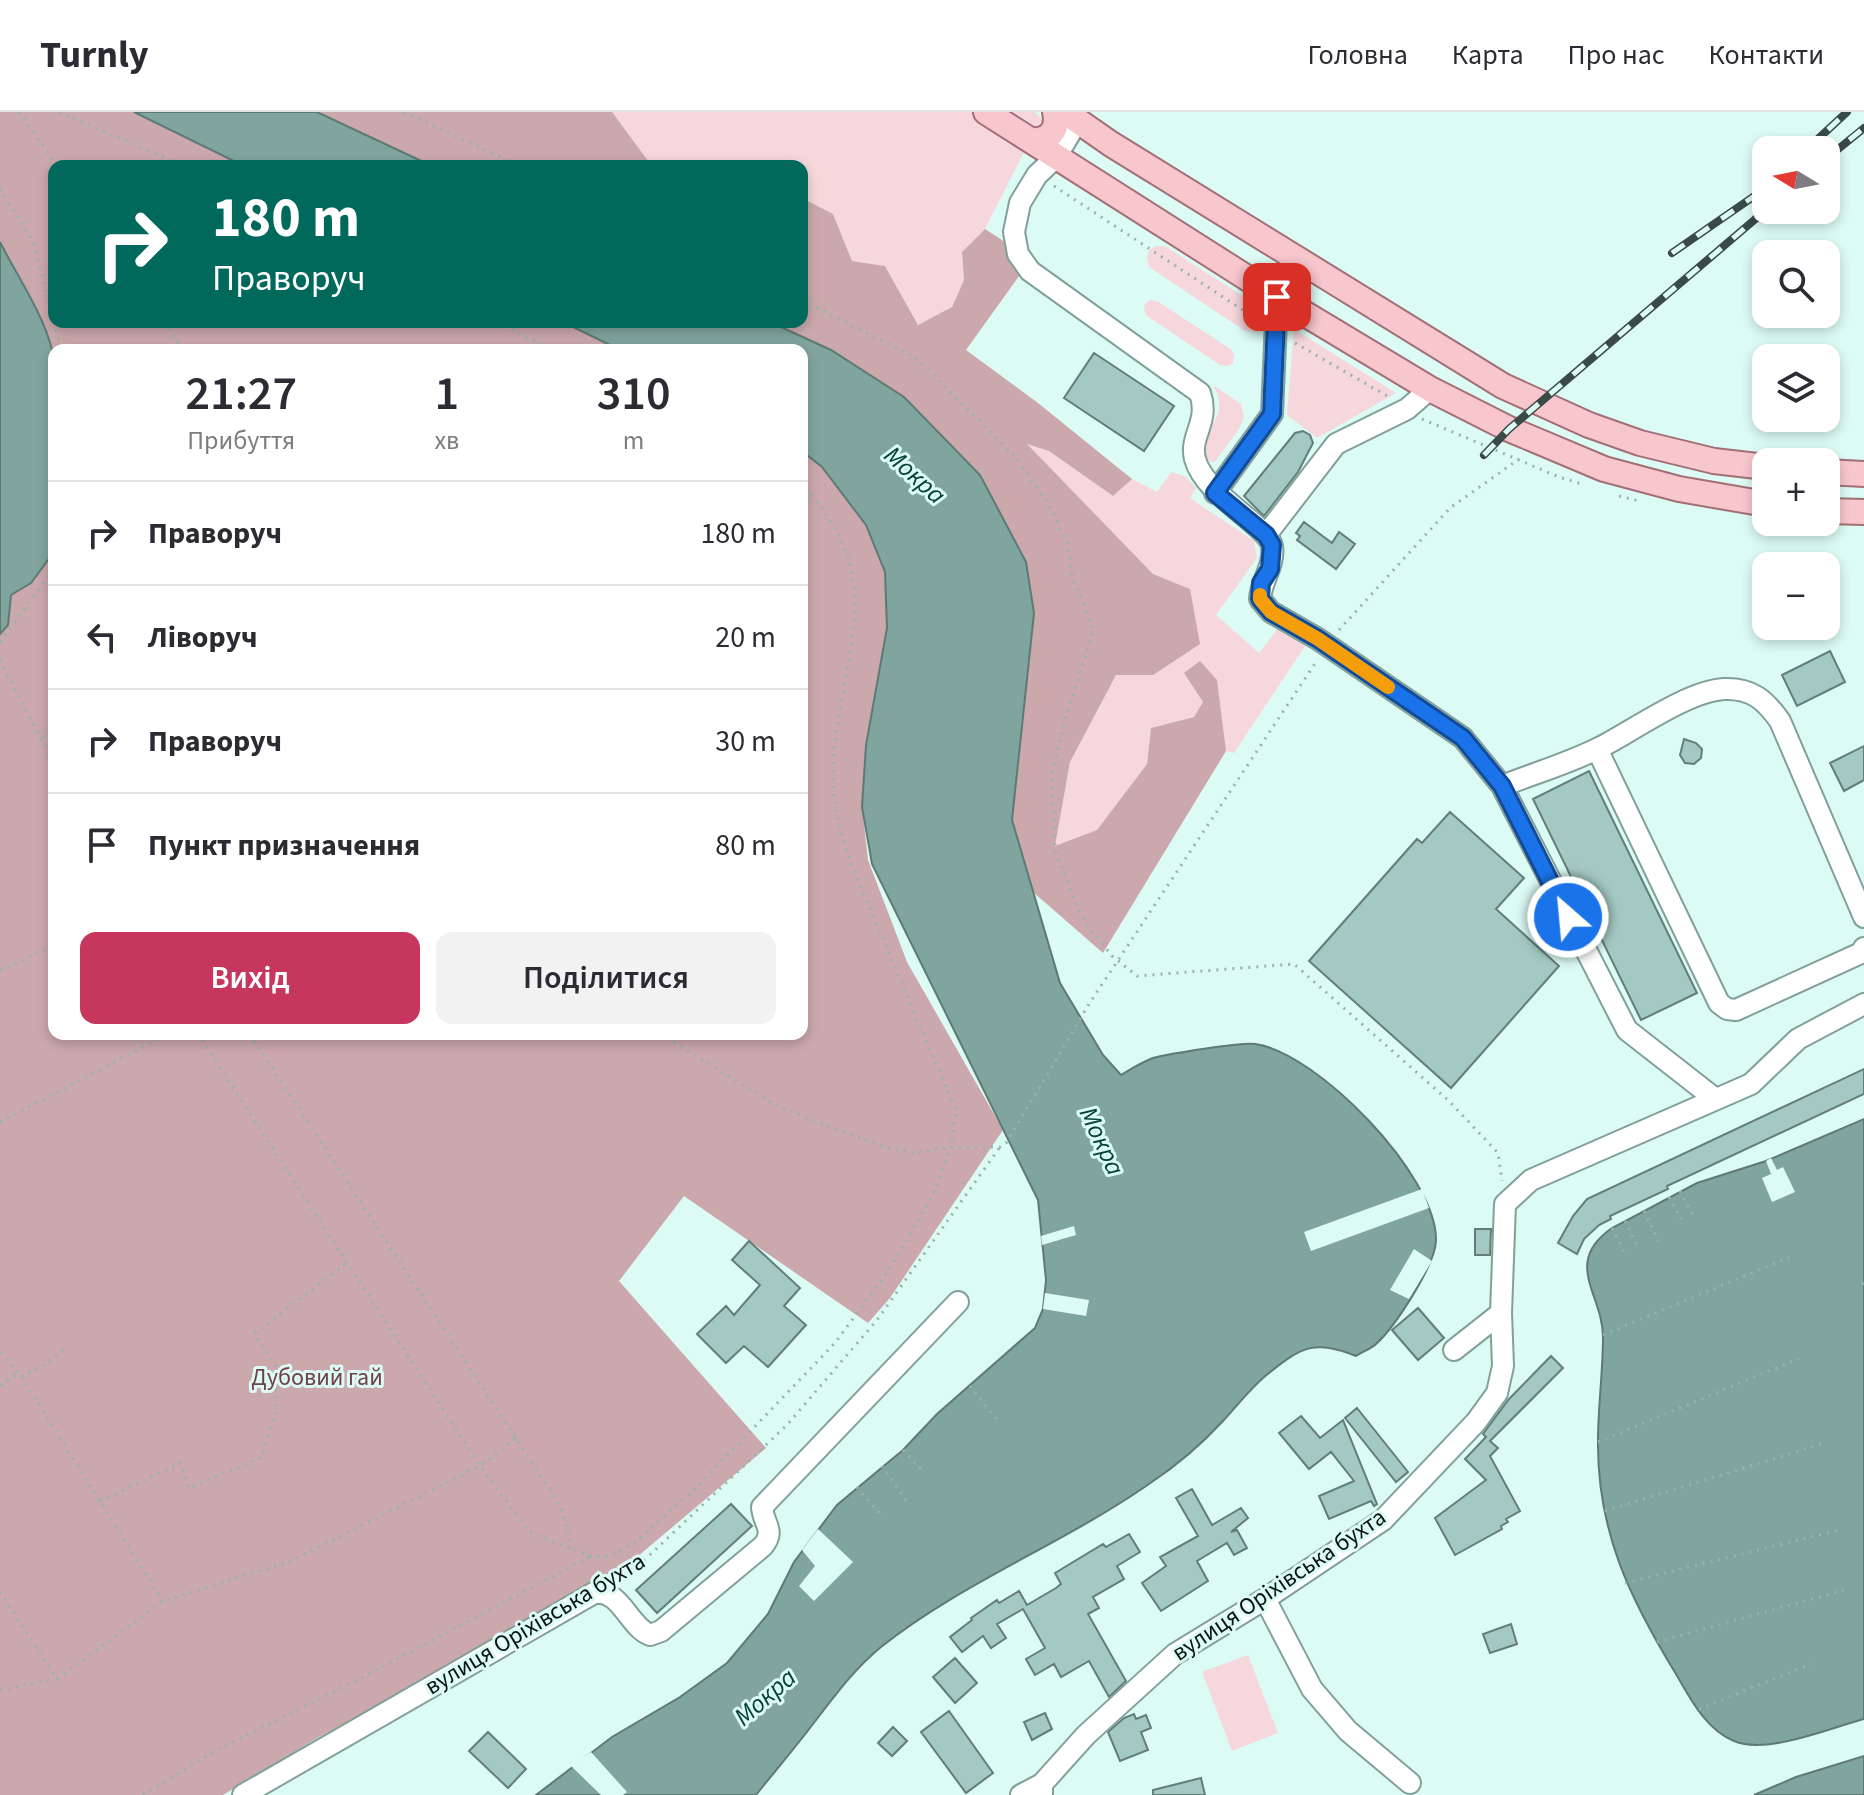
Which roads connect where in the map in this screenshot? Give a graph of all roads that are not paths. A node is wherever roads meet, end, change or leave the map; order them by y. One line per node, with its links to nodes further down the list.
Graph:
1 (986, 112): 3 (main road)
2 (1066, 115): 3 (main road); 4 (main road); 5 (street)
3 (1030, 140): 5 (main road)
4 (1111, 144): 6 (main road); 9 (main road)
5 (1056, 157): 6 (main road); 12 (street)
6 (1090, 179): 7 (main road)
7 (1277, 297): 8 (main road); 12 (street)
8 (1430, 389): 13 (main road); 16 (street)
9 (1752, 465)
10 (1840, 473): 11 (main road)
11 (1864, 474)
12 (1215, 493): 16 (street)
13 (1752, 502)
14 (1840, 511): 15 (main road)
15 (1864, 512)
16 (1266, 535): 18 (street)
17 (1597, 749): 18 (street); 19 (street); 20 (street)
18 (1502, 786): 22 (street)
19 (1864, 917)
20 (1864, 948)
21 (1864, 1004): 22 (street)
22 (1714, 1098): 24 (street, вулиця Оріхівська бухта)
23 (958, 1302): 29 (street, вулиця Оріхівська бухта)
24 (1501, 1313): 25 (street); 26 (street, вулиця Оріхівська бухта)
25 (1454, 1350)
26 (1265, 1599): 27 (street); 28 (street, вулиця Оріхівська бухта)
27 (1410, 1783)
28 (1042, 1789): 30 (street)
29 (248, 1794)
30 (1021, 1795)

